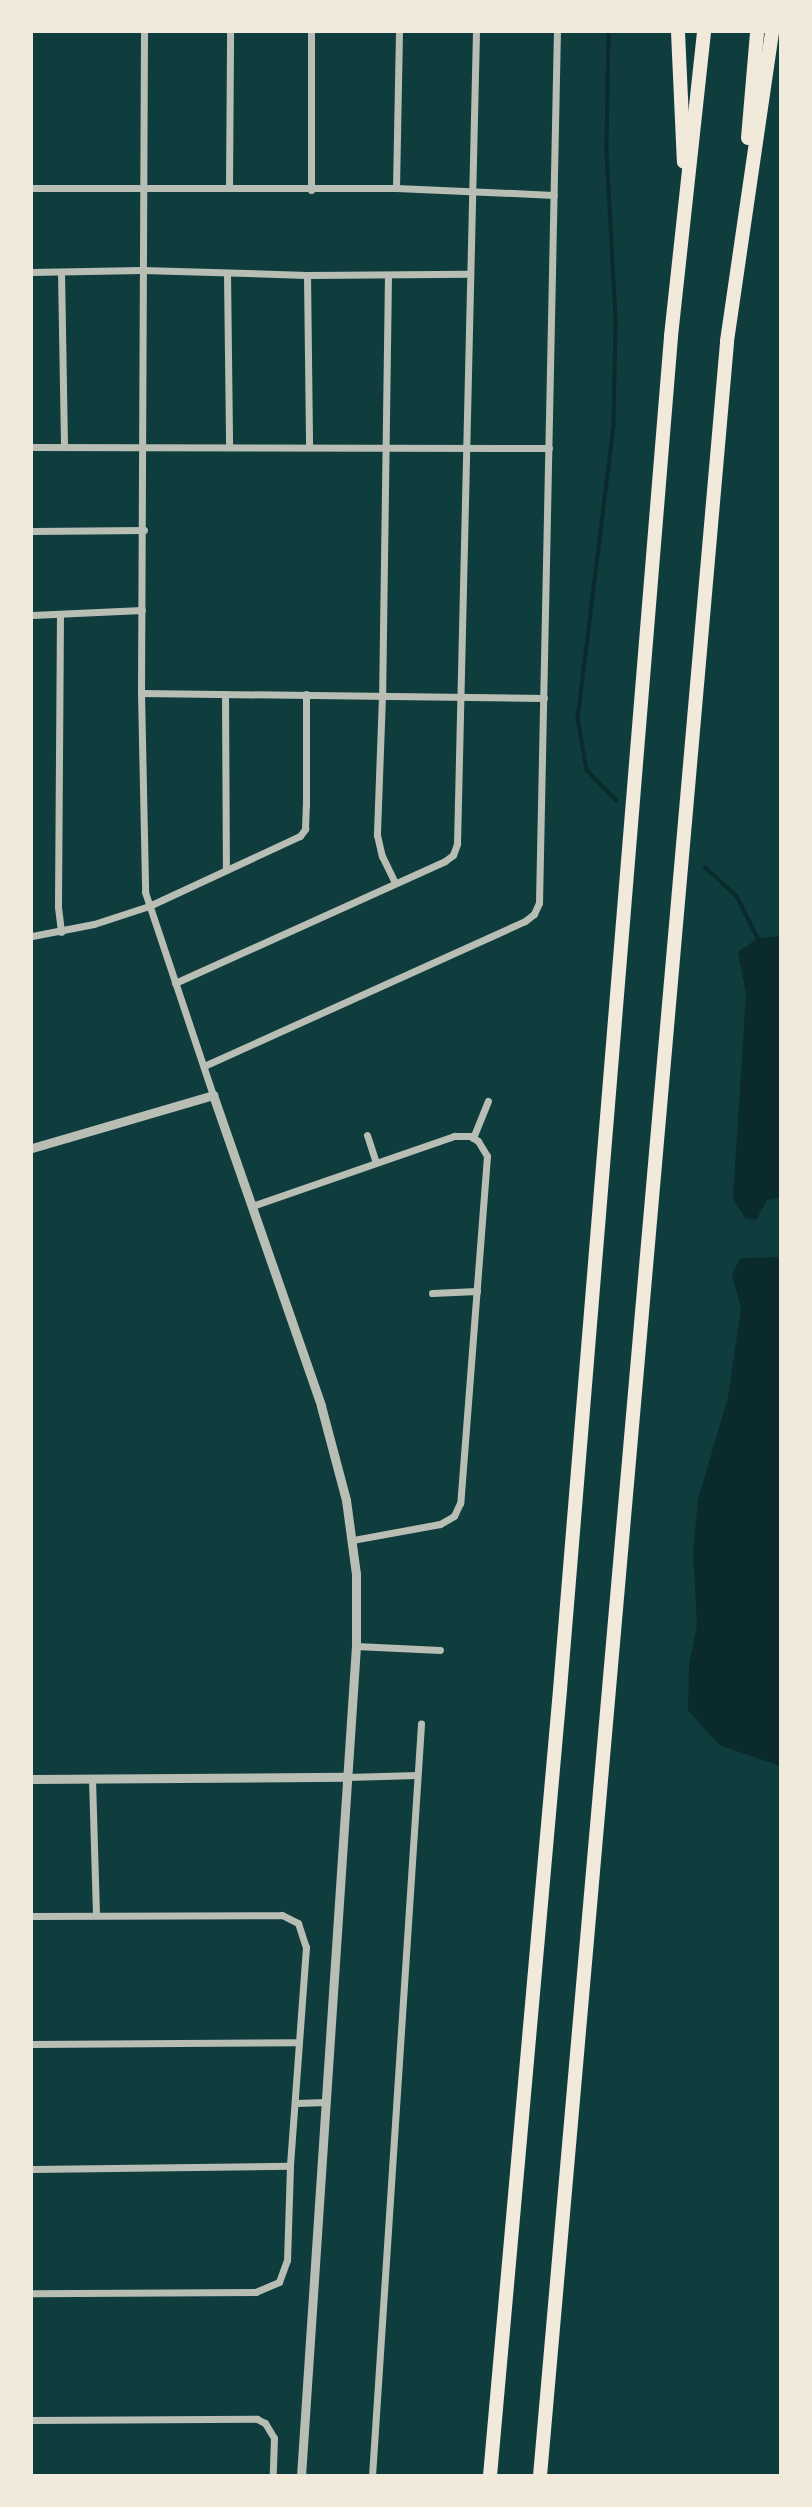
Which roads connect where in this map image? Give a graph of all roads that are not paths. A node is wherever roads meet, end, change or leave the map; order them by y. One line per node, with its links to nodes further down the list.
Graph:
1 (144, 32): 14 (street)
2 (230, 32): 12 (street)
3 (311, 32): 15 (street)
4 (399, 32): 13 (street)
5 (476, 32): 16 (street)
6 (557, 32): 17 (street)
7 (678, 32): 18 (highway)
8 (704, 32): 18 (highway)
9 (757, 32): 26 (highway)
10 (772, 32): 26 (highway)
11 (32, 188): 14 (street)
12 (229, 188): 14 (street); 15 (street)
13 (396, 188): 15 (street); 16 (street)
14 (143, 190): 19 (street)
15 (311, 190)
16 (472, 191): 17 (street); 23 (street)
17 (554, 194): 34 (street)
18 (686, 215): 83 (highway)
19 (142, 270): 21 (street); 22 (street); 31 (street)
20 (32, 272): 21 (street)
21 (61, 272): 28 (street)
22 (227, 273): 24 (street); 29 (street)
23 (469, 274): 25 (street); 33 (street)
24 (307, 275): 25 (street); 30 (street)
25 (387, 275): 32 (street)
26 (736, 295): 84 (highway)
27 (32, 447): 28 (street)
28 (64, 447): 31 (street)
29 (229, 447): 30 (street); 31 (street)
30 (309, 447): 32 (street)
31 (142, 448): 35 (street)
32 (384, 448): 33 (street); 43 (street)
33 (464, 448): 34 (street); 44 (street)
34 (549, 448): 45 (street)
35 (144, 530): 36 (street); 37 (street)
36 (32, 531)
37 (142, 610): 39 (street); 40 (street)
38 (32, 615): 39 (street)
39 (60, 615): 49 (street)
40 (141, 693): 41 (street); 48 (street)
41 (225, 694): 42 (street); 46 (street)
42 (306, 694): 43 (street); 46 (street)
43 (382, 696): 44 (street); 47 (street)
44 (459, 697): 45 (street); 47 (street)
45 (544, 698): 52 (street)
46 (226, 870): 48 (street)
47 (395, 883): 51 (street)
48 (149, 906): 49 (street); 51 (street)
49 (61, 932): 50 (street)
50 (32, 936)
51 (175, 983): 52 (street)
52 (204, 1066): 53 (street)
53 (213, 1095): 57 (street); 59 (street)
54 (488, 1101): 56 (street)
55 (367, 1136): 58 (street)
56 (474, 1138): 58 (street); 60 (street)
57 (32, 1149)
58 (376, 1163): 59 (street)
59 (252, 1206): 62 (street)
60 (477, 1292): 61 (street); 62 (street)
61 (432, 1293)
62 (353, 1540): 63 (street)
63 (356, 1646): 64 (street); 67 (street)
64 (440, 1650)
65 (421, 1724): 66 (street)
66 (417, 1775): 67 (street); 82 (street)
67 (347, 1777): 69 (street); 74 (street)
68 (32, 1779): 69 (street)
69 (92, 1779): 70 (street)
70 (96, 1914): 71 (street); 72 (street)
71 (32, 1916)
72 (299, 2042): 73 (street); 75 (street)
73 (32, 2044)
74 (326, 2102): 75 (street); 81 (street)
75 (296, 2103): 76 (street)
76 (290, 2166): 77 (street); 78 (street)
77 (32, 2169)
78 (32, 2293)
79 (32, 2420): 80 (street)
80 (274, 2476)
81 (301, 2476)
82 (372, 2476)
83 (490, 2476)
84 (540, 2476)

